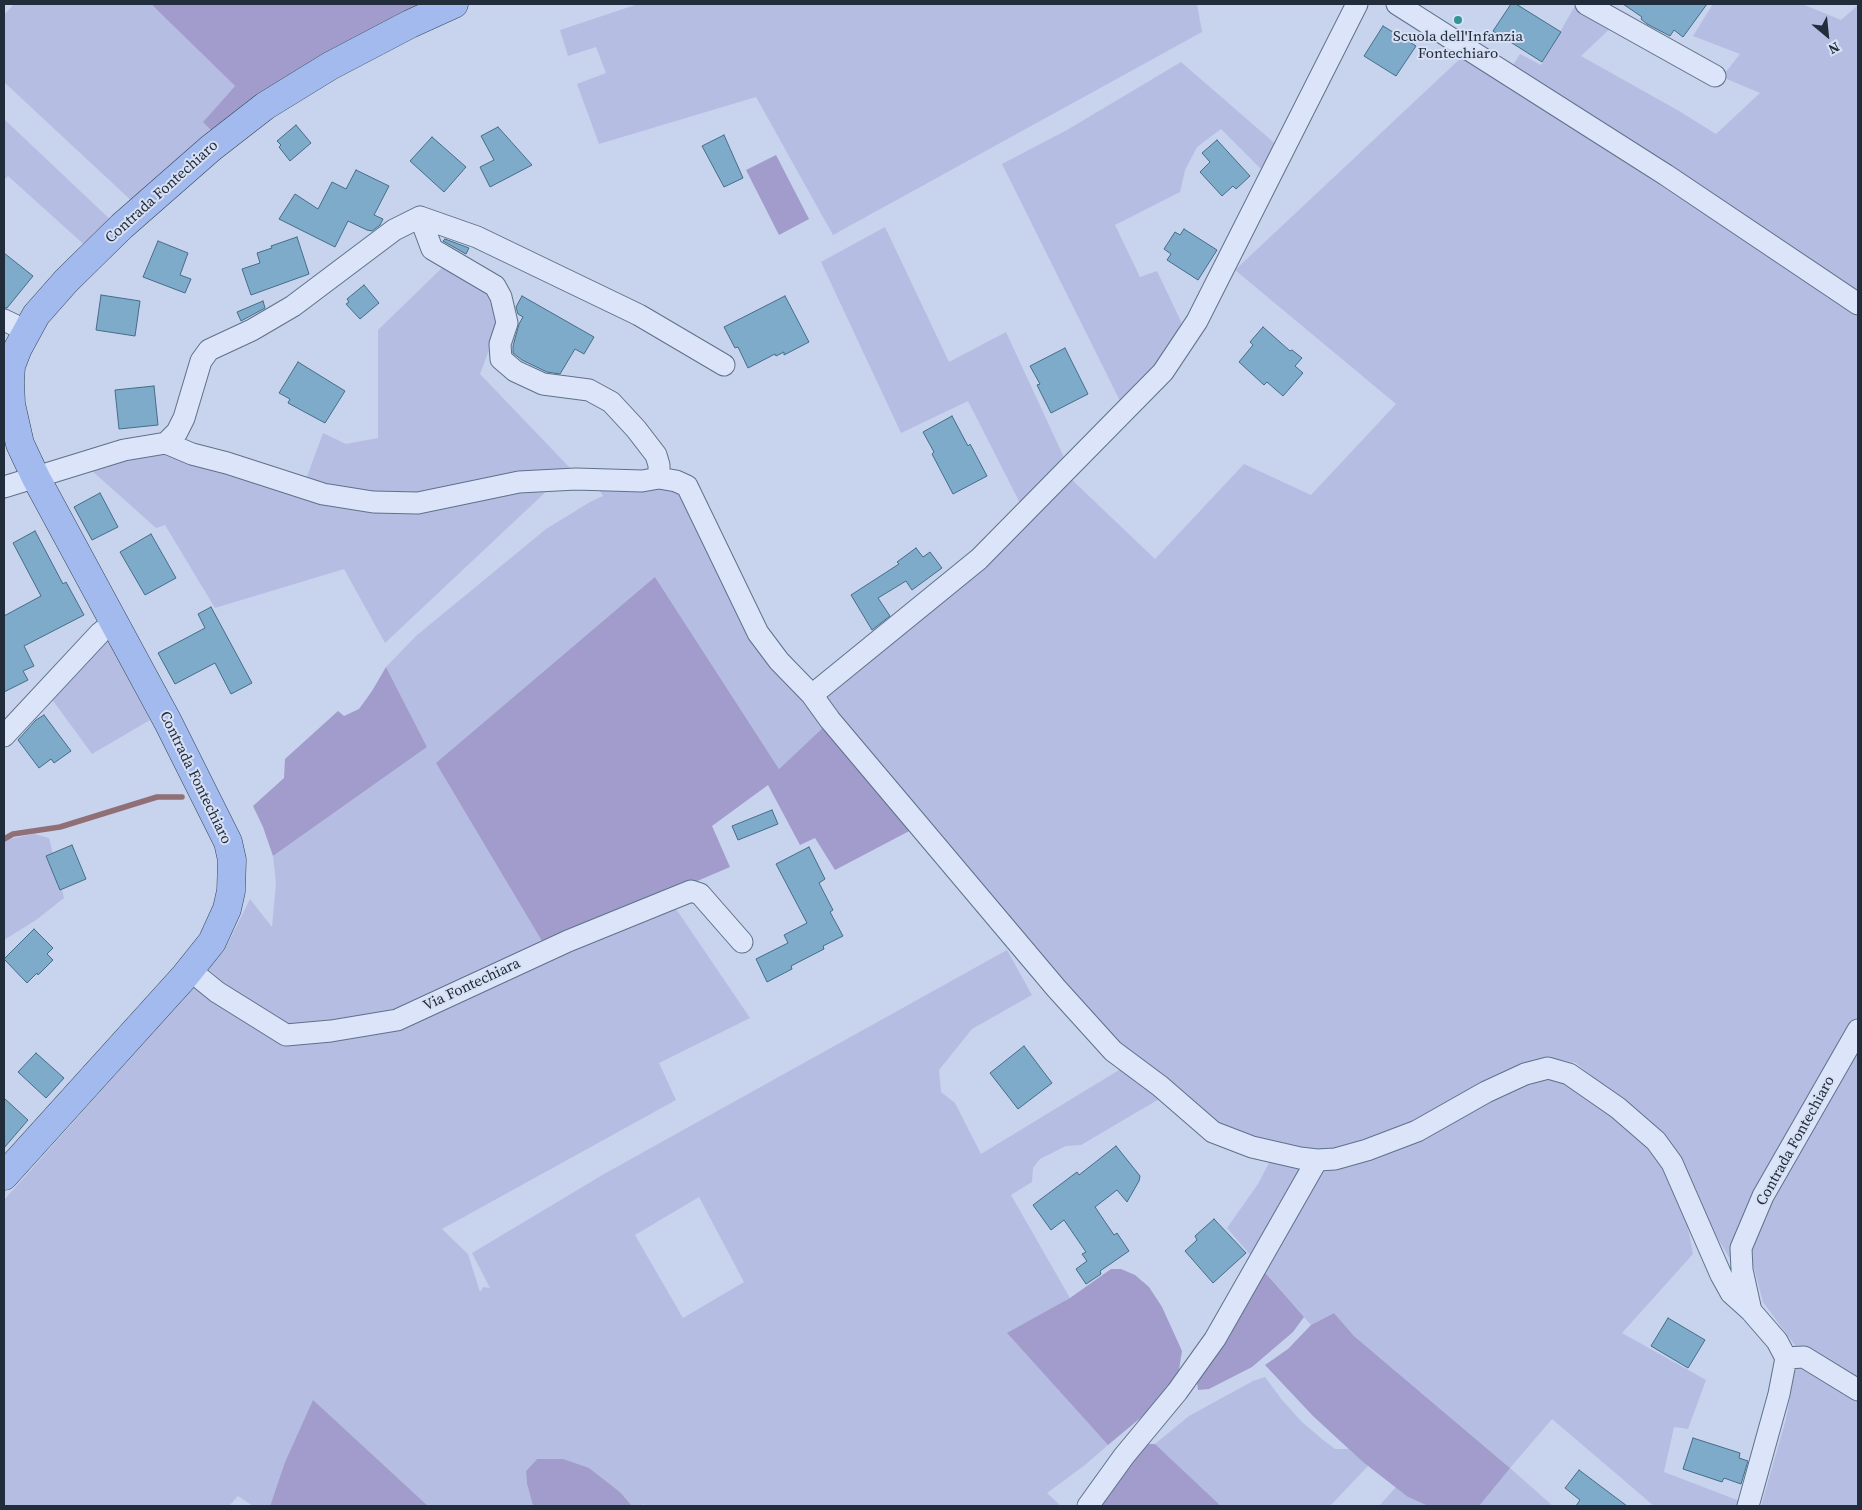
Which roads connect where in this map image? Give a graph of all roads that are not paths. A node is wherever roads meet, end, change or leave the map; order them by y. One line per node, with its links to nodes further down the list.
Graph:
1 (454, 4): 5 (main road, Contrada Fontechiaro)
2 (1357, 4): 16 (street)
3 (1397, 4): 8 (street)
4 (1586, 4): 6 (street)
5 (417, 14): 9 (main road, Contrada Fontechiaro)
6 (1715, 76)
7 (417, 218): 10 (street); 11 (street); 13 (street)
8 (1858, 304)
9 (15, 325): 12 (main road, Contrada Fontechiaro)
10 (724, 365)
11 (166, 443): 12 (street); 13 (street)
12 (36, 478): 14 (street); 15 (main road, Contrada Fontechiaro)
13 (658, 478): 16 (street)
14 (4, 487)
15 (114, 622): 17 (street); 19 (main road, Contrada Fontechiaro)
16 (812, 695): 21 (street)
17 (4, 736)
18 (742, 942): 19 (street, Via Fontechiara)
19 (190, 970): 22 (main road, Contrada Fontechiaro)
20 (1858, 1030): 23 (street, Contrada Fontechiaro)
21 (1317, 1160): 23 (street); 26 (street)
22 (4, 1176)
23 (1751, 1311): 24 (street, Contrada Fontechiaro)
24 (1786, 1358): 25 (street); 27 (street)
25 (1858, 1390)
26 (1088, 1506)
27 (1748, 1506)

